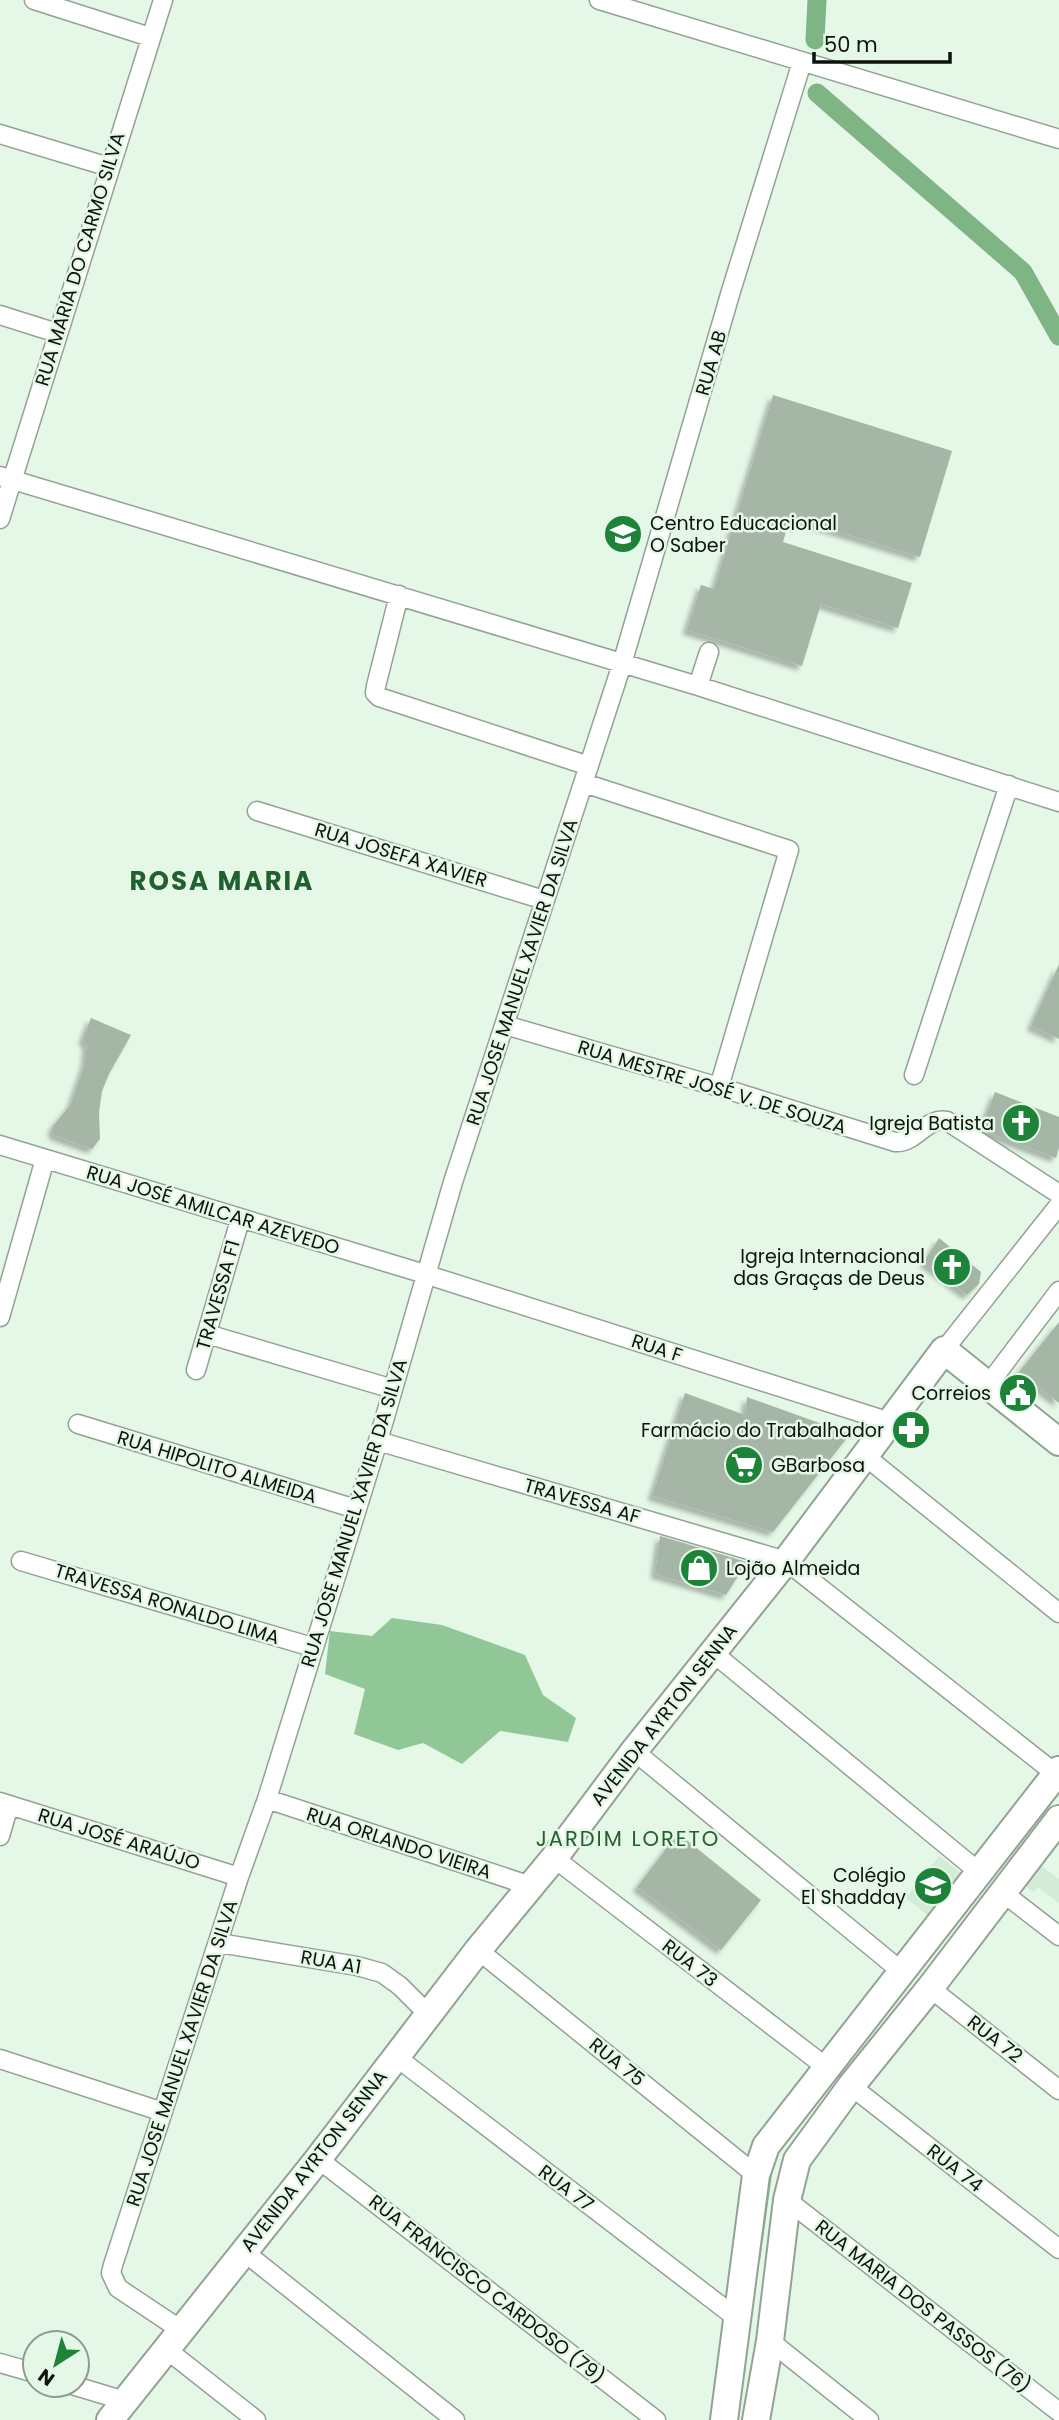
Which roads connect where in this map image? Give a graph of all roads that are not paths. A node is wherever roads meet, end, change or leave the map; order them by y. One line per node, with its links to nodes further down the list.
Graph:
1 (34, 0): 4 (street)
2 (163, 0): 4 (street, RUA MARIA DO CARMO SILVA)
3 (598, 0): 5 (street)
4 (150, 37): 8 (street, RUA MARIA DO CARMO SILVA)
5 (802, 62): 7 (street); 15 (street, RUA AB)
6 (0, 134): 8 (street)
7 (1059, 139)
8 (109, 167): 10 (street, RUA MARIA DO CARMO SILVA)
9 (0, 315): 10 (street)
10 (57, 333): 11 (street, RUA MARIA DO CARMO SILVA)
11 (6, 478): 12 (street, RUA MARIA DO CARMO SILVA); 13 (street)
12 (0, 519)
13 (399, 595): 15 (street); 17 (street)
14 (709, 652): 16 (street)
15 (622, 664): 16 (street); 17 (street, RUA JOSE MANUEL XAVIER DA SILVA)
16 (698, 686): 18 (street)
17 (587, 774): 21 (street, RUA JOSE MANUEL XAVIER DA SILVA); 24 (street)
18 (1009, 785): 19 (street); 23 (street)
19 (1059, 802)
20 (257, 811): 21 (street, RUA JOSEFA XAVIER)
21 (544, 900): 22 (street, RUA JOSE MANUEL XAVIER DA SILVA)
22 (505, 1025): 24 (street, RUA MESTRE JOSÉ V. DE SOUZA); 30 (street, RUA JOSE MANUEL XAVIER DA SILVA)
23 (914, 1075)
24 (719, 1087): 27 (street, RUA MESTRE JOSÉ V. DE SOUZA)
25 (0, 1145): 26 (street, RUA JOSÉ AMILCAR AZEVEDO)
26 (45, 1159): 29 (street, RUA JOSÉ AMILCAR AZEVEDO); 32 (street)
27 (1059, 1194)
28 (1059, 1205): 34 (street, AVENIDA AYRTON SENNA)
29 (240, 1220): 30 (street, RUA JOSÉ AMILCAR AZEVEDO); 33 (street, TRAVESSA F1)
30 (425, 1275): 37 (street, RUA JOSE MANUEL XAVIER DA SILVA); 38 (street, RUA F)
31 (1059, 1291): 36 (street)
32 (0, 1317)
33 (207, 1334): 35 (street, TRAVESSA F1); 37 (street)
34 (944, 1350): 36 (street); 38 (street, AVENIDA AYRTON SENNA)
35 (196, 1370)
36 (988, 1385): 41 (street)
37 (393, 1388): 40 (street, RUA JOSE MANUEL XAVIER DA SILVA)
38 (890, 1422): 42 (street, AVENIDA AYRTON SENNA)
39 (78, 1424): 43 (street, RUA HIPOLITO ALMEIDA)
40 (378, 1441): 43 (street, RUA JOSE MANUEL XAVIER DA SILVA); 45 (street, TRAVESSA AF)
41 (1059, 1442)
42 (865, 1456): 45 (street, AVENIDA AYRTON SENNA); 46 (street)
43 (356, 1509): 47 (street, RUA JOSE MANUEL XAVIER DA SILVA)
44 (21, 1561): 47 (street, TRAVESSA RONALDO LIMA)
45 (786, 1561): 48 (street, AVENIDA AYRTON SENNA); 50 (street)
46 (1059, 1614)
47 (312, 1647): 51 (street, RUA JOSE MANUEL XAVIER DA SILVA)
48 (712, 1652): 49 (street, AVENIDA AYRTON SENNA); 56 (street)
49 (634, 1751): 55 (street, AVENIDA AYRTON SENNA); 65 (street)
50 (1058, 1772): 56 (street)
51 (267, 1799): 57 (street, RUA JOSE MANUEL XAVIER DA SILVA); 58 (street, RUA ORLANDO VIEIRA)
52 (5, 1803): 54 (street); 57 (street, RUA JOSÉ ARAÚJO)
53 (1059, 1819): 59 (street)
54 (0, 1836)
55 (555, 1858): 58 (street, AVENIDA AYRTON SENNA); 70 (street, RUA 73)
56 (979, 1872): 60 (street)
57 (239, 1877): 63 (street, RUA JOSE MANUEL XAVIER DA SILVA)
58 (531, 1886): 64 (street, AVENIDA AYRTON SENNA)
59 (1002, 1892): 61 (street); 62 (street)
60 (942, 1919): 62 (street); 65 (street)
61 (1059, 1936)
62 (967, 1938): 66 (street)
63 (219, 1943): 67 (street, RUA A1); 73 (street, RUA JOSE MANUEL XAVIER DA SILVA)
64 (478, 1950): 67 (street, AVENIDA AYRTON SENNA); 75 (street, RUA 75)
65 (901, 1971): 70 (street)
66 (930, 1988): 71 (street); 72 (street, RUA 72)
67 (428, 2014): 68 (street, AVENIDA AYRTON SENNA)
68 (395, 2056): 74 (street, AVENIDA AYRTON SENNA); 79 (street, RUA 77)
69 (0, 2059): 73 (street)
70 (826, 2067): 75 (street)
71 (851, 2086): 76 (street); 77 (street, RUA 74)
72 (1059, 2090)
73 (163, 2112): 80 (street, RUA JOSE MANUEL XAVIER DA SILVA)
74 (318, 2159): 78 (street, AVENIDA AYRTON SENNA); 89 (street, RUA FRANCISCO CARDOSO (79))
75 (756, 2175): 79 (street)
76 (787, 2200): 81 (street); 86 (street, RUA MARIA DOS PASSOS (76))
77 (1059, 2249)
78 (243, 2251): 80 (street, AVENIDA AYRTON SENNA); 88 (street)
79 (738, 2319): 90 (street)
80 (174, 2340): 85 (street, AVENIDA AYRTON SENNA); 87 (street, RUA JOSE MANUEL XAVIER DA SILVA)
81 (770, 2341): 91 (street); 92 (street)
82 (0, 2363): 83 (street)
83 (21, 2370)
84 (91, 2396): 85 (street)
85 (117, 2411)
86 (1059, 2412)
87 (256, 2420)
88 (455, 2420)
89 (656, 2420)
90 (724, 2420)
91 (756, 2420)
92 (869, 2420)

